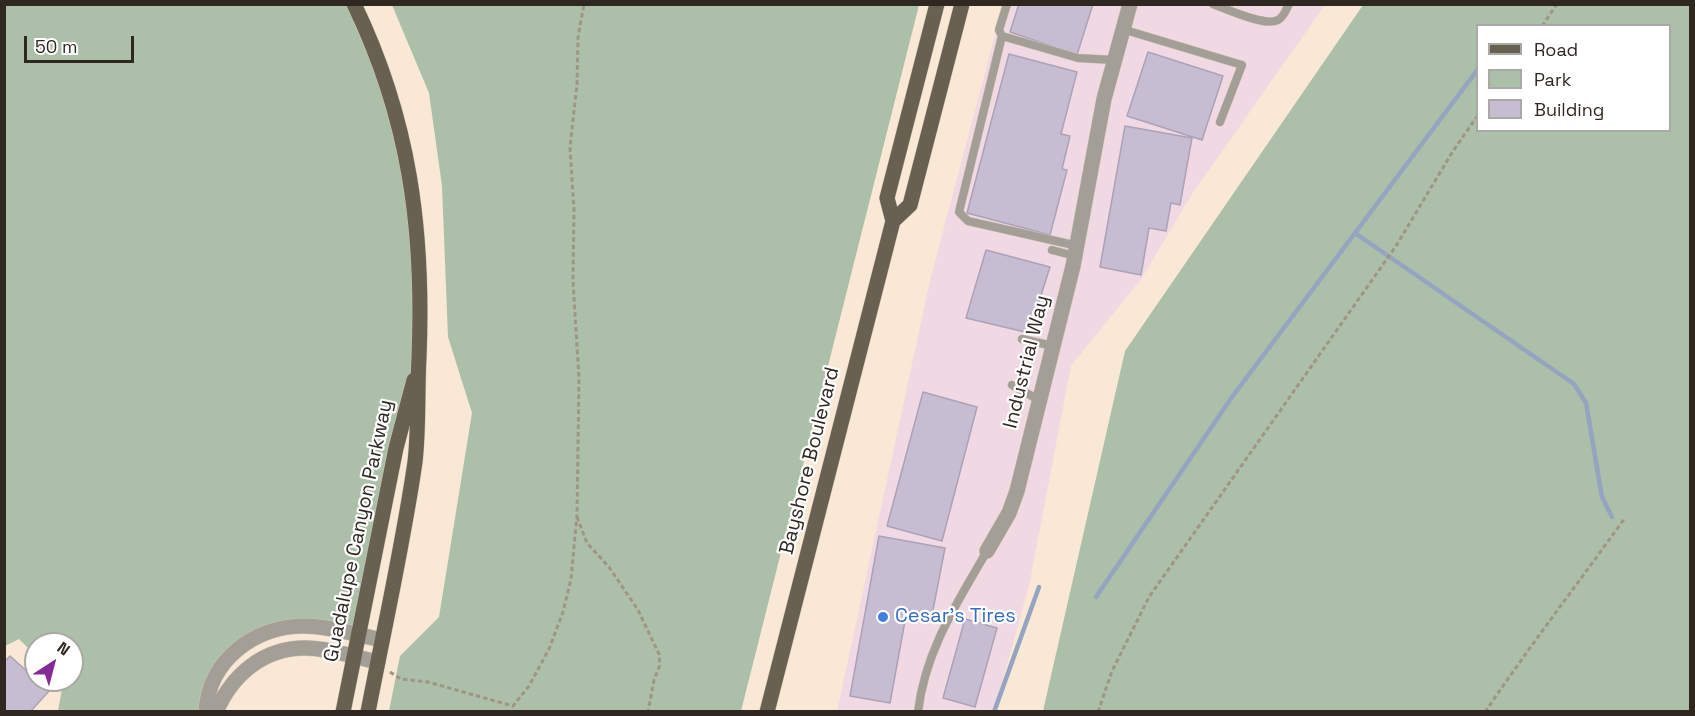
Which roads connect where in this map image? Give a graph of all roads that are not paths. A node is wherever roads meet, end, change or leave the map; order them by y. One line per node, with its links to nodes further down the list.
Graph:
1 (354, 4): 17 (main road, Guadalupe Canyon Parkway)
2 (937, 4): 12 (main road, Bayshore Boulevard)
3 (962, 4): 12 (main road, Bayshore Boulevard)
4 (1007, 4): 9 (lane)
5 (1130, 4): 8 (street, Industrial Way)
6 (1213, 4): 7 (lane)
7 (1289, 4)
8 (1122, 29): 10 (street, Industrial Way); 11 (lane)
9 (1002, 36): 10 (lane); 14 (lane)
10 (1113, 60): 14 (street, Industrial Way)
11 (1220, 122)
12 (893, 221): 29 (main road, Bayshore Boulevard)
13 (1052, 250): 14 (lane)
14 (1076, 251): 16 (street, Industrial Way)
15 (1022, 339): 16 (lane)
16 (1053, 346): 19 (street, Industrial Way)
17 (419, 359): 21 (main road, Guadalupe Canyon Parkway); 22 (main road, Guadalupe Canyon Parkway)
18 (1012, 385): 19 (lane)
19 (1039, 400): 20 (street, Industrial Way)
20 (987, 551): 30 (lane, Industrial Way)
21 (359, 636): 22 (street); 23 (main road, Guadalupe Canyon Parkway); 25 (street)
22 (382, 640): 24 (main road, Guadalupe Canyon Parkway)
23 (354, 657): 24 (street); 26 (street); 27 (main road, Guadalupe Canyon Parkway)
24 (378, 662): 28 (main road, Guadalupe Canyon Parkway)
25 (206, 711)
26 (216, 711)
27 (343, 711)
28 (368, 711)
29 (767, 711)
30 (918, 711)

